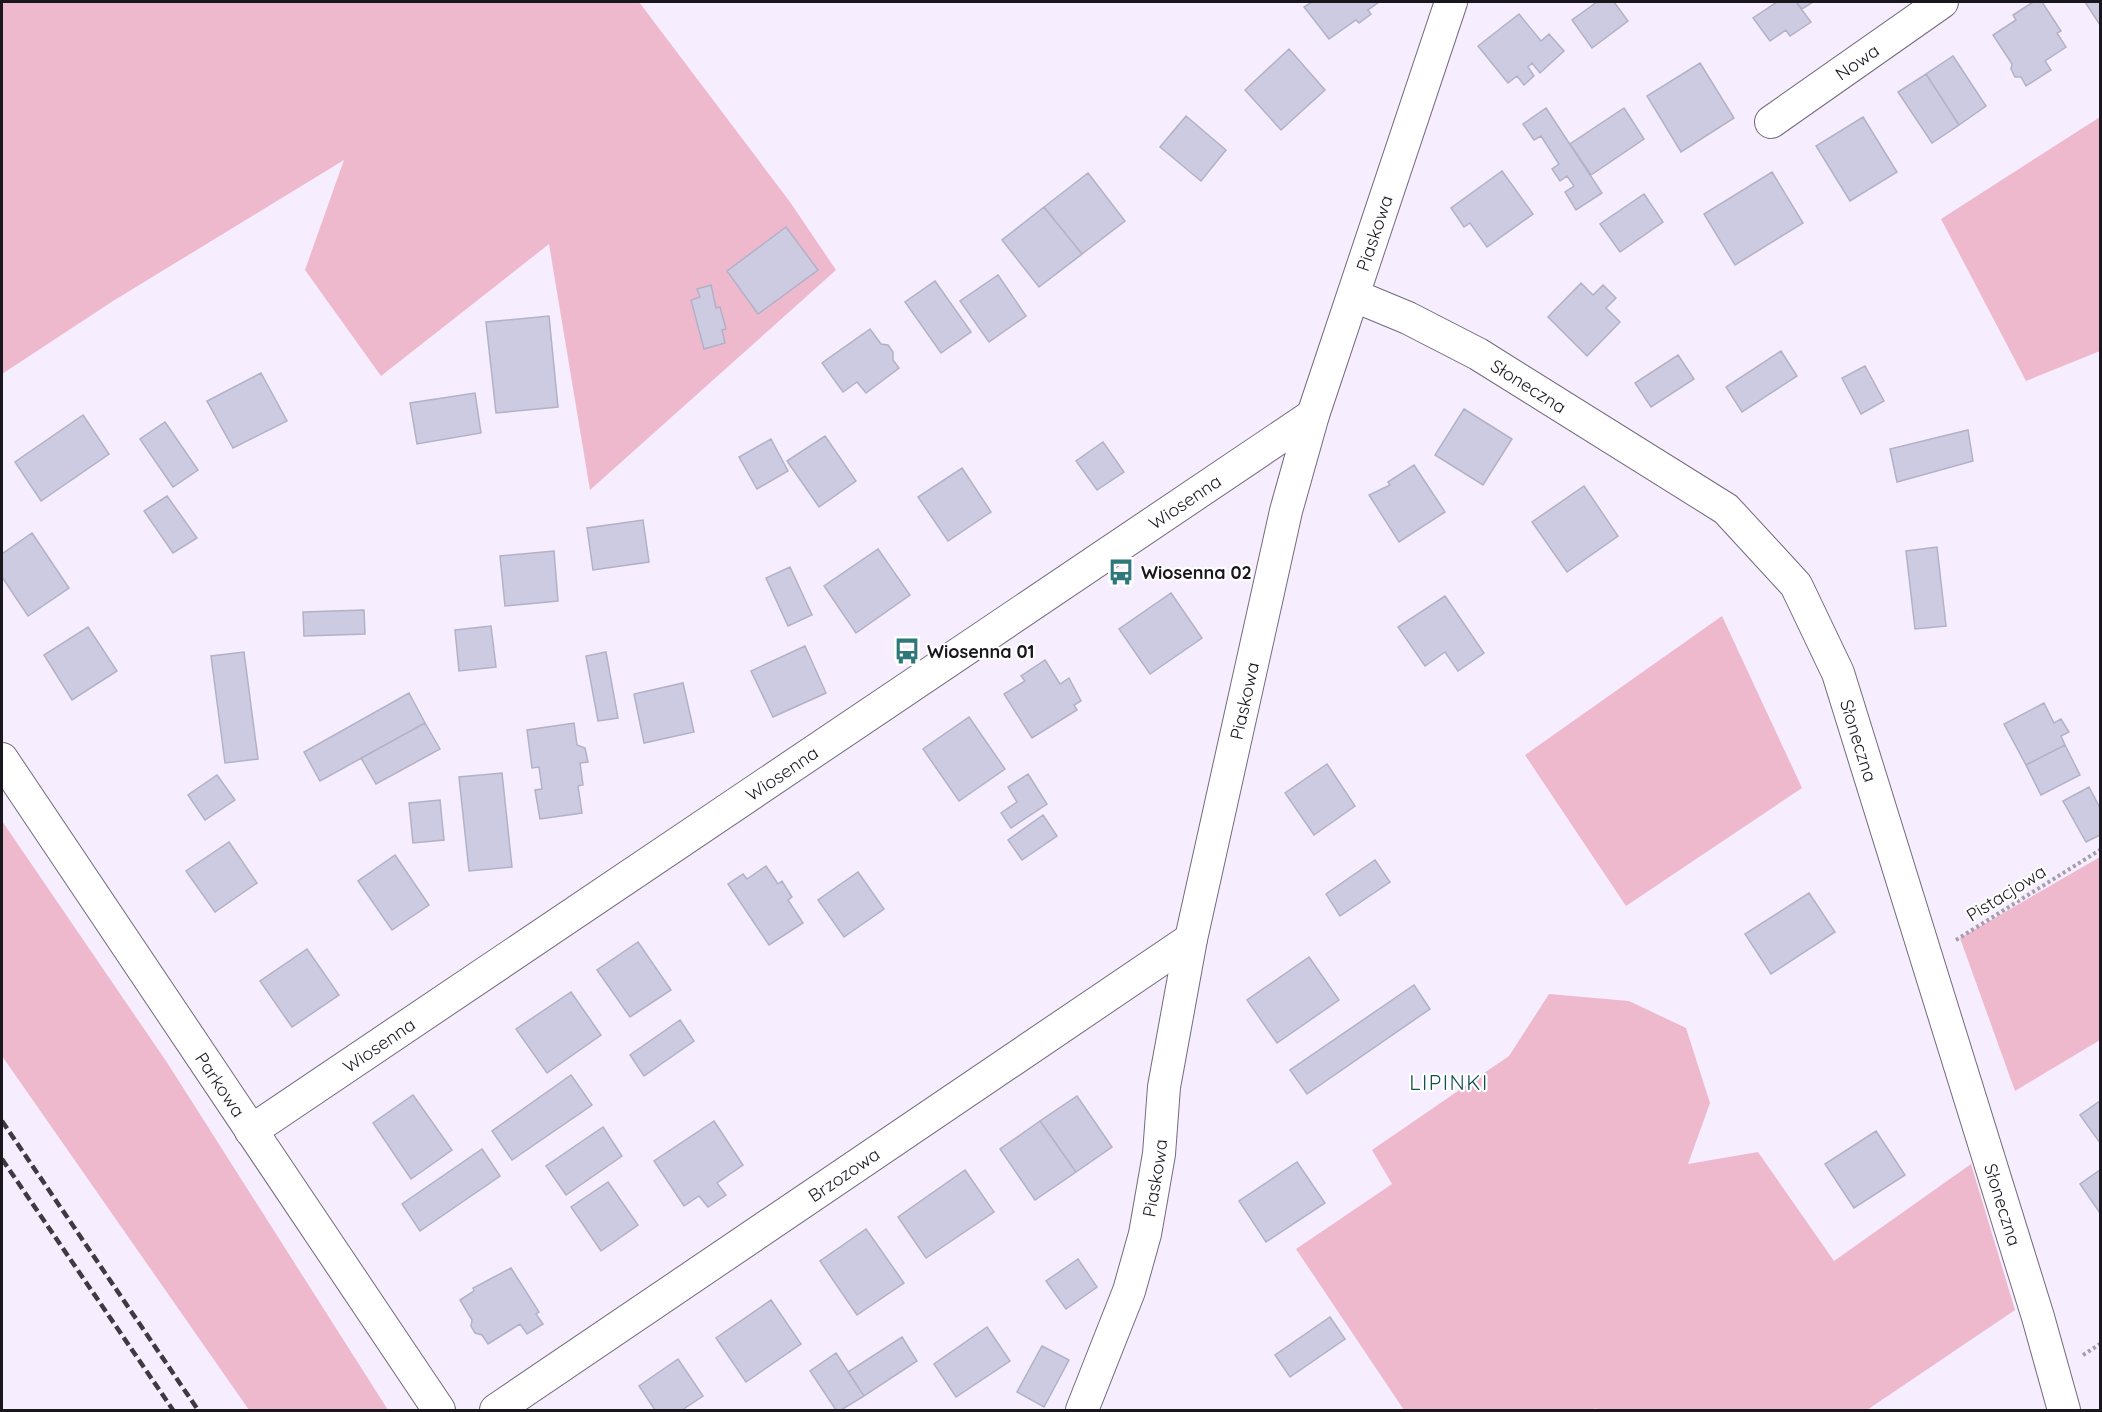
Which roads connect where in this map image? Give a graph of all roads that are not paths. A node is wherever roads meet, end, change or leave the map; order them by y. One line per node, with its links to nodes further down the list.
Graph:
1 (1451, 2): 4 (street, Piaskowa)
2 (1942, 2): 3 (street, Nowa)
3 (1771, 122)
4 (1355, 296): 5 (street, Piaskowa); 12 (street, Słoneczna)
5 (1313, 415): 7 (street, Piaskowa); 8 (street, Wiosenna)
6 (2, 759): 8 (street, Parkowa)
7 (1191, 939): 10 (street, Brzozowa); 11 (street, Piaskowa)
8 (251, 1131): 9 (street, Parkowa)
9 (438, 1410)
10 (496, 1410)
11 (1082, 1410)
12 (2064, 1410)

